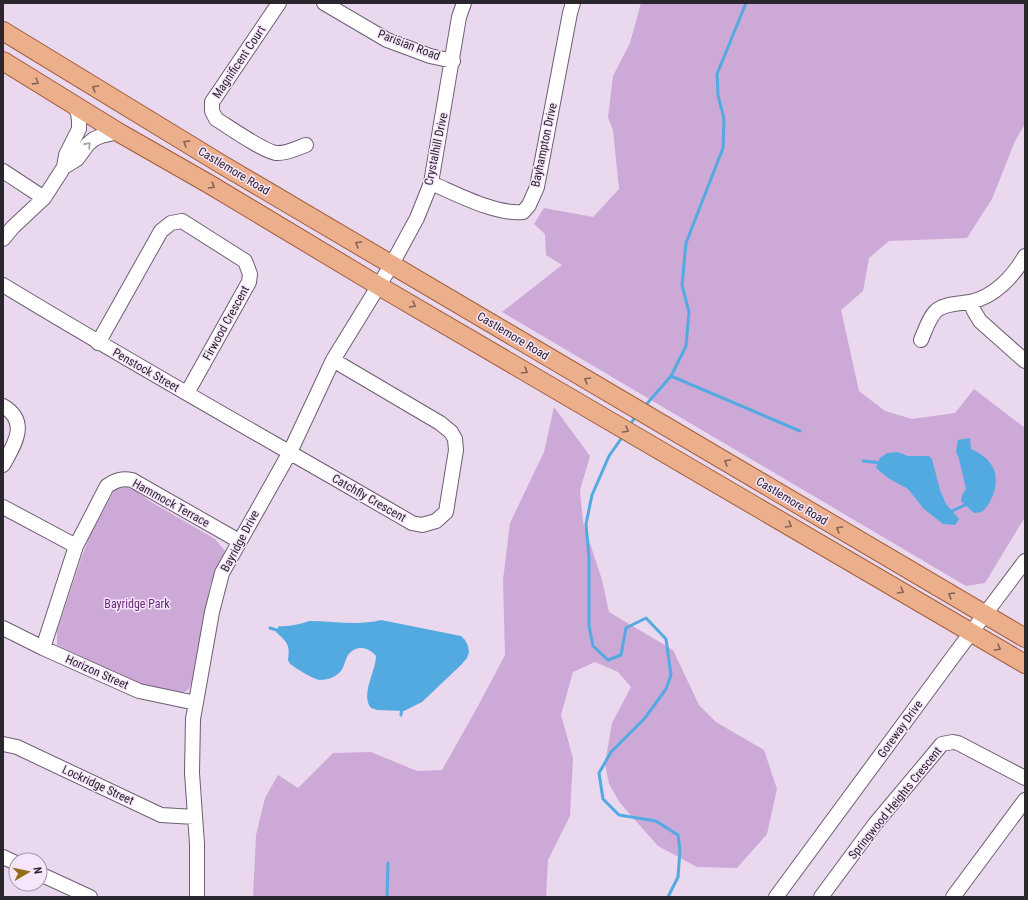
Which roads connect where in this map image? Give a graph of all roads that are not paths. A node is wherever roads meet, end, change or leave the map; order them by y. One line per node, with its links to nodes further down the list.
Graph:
1 (279, 3): 10 (street, Magnificent Court)
2 (324, 3): 7 (street, Parisian Road)
3 (464, 3): 7 (street, Crystalhill Drive)
4 (573, 3): 13 (street, Bayhampton Drive)
5 (3, 31): 17 (main road, Castlemore Road, one-way to 5)
6 (3, 61): 8 (main road, Castlemore Road, one-way to 8)
7 (453, 61): 13 (street, Crystalhill Drive)
8 (74, 106): 9 (main road, Castlemore Road); 11 (street)
9 (118, 132): 11 (street, one-way to 9); 19 (main road, Castlemore Road, one-way to 19)
10 (306, 145)
11 (64, 167): 14 (street)
12 (3, 171): 14 (street)
13 (431, 184): 17 (street, Crystalhill Drive)
14 (44, 198): 15 (street)
15 (3, 239)
16 (1025, 256): 20 (street)
17 (392, 264): 19 (street, Crystalhill Drive); 33 (main road, Castlemore Road, one-way to 17)
18 (3, 285): 22 (street, Penstock Street)
19 (379, 286): 23 (street, Bayridge Drive); 35 (main road, Castlemore Road, one-way to 35)
20 (971, 302): 21 (street); 24 (street)
21 (921, 340)
22 (98, 343): 25 (street, Penstock Street); 25 (street, Firwood Crescent)
23 (333, 360): 27 (street, Bayridge Drive); 27 (street, Catchfly Crescent)
24 (1025, 361)
25 (187, 393): 27 (street, Penstock Street)
26 (3, 406): 28 (street)
27 (290, 452): 30 (street, Bayridge Drive)
28 (3, 465)
29 (3, 507): 31 (street)
30 (239, 541): 31 (street, Hammock Terrace); 39 (street, Bayridge Drive)
31 (76, 546): 37 (street, Hammock Terrace)
32 (1025, 561): 33 (street, Goreway Drive)
33 (985, 614): 35 (street, Goreway Drive); 36 (main road, Castlemore Road)
34 (3, 628): 37 (street, Horizon Street)
35 (971, 632): 38 (main road, Castlemore Road, one-way to 38); 47 (street, Goreway Drive)
36 (1025, 638)
37 (43, 648): 39 (street, Horizon Street)
38 (1025, 664)
39 (196, 703): 43 (street, Bayridge Drive)
40 (3, 744): 43 (street, Lockridge Street)
41 (1025, 778): 48 (street, Springwood Heights Crescent)
42 (1025, 800): 49 (street)
43 (195, 817): 46 (street, Bayridge Drive)
44 (48, 878): 45 (street)
45 (90, 897)
46 (197, 897)
47 (776, 897)
48 (821, 897)
49 (953, 897)

